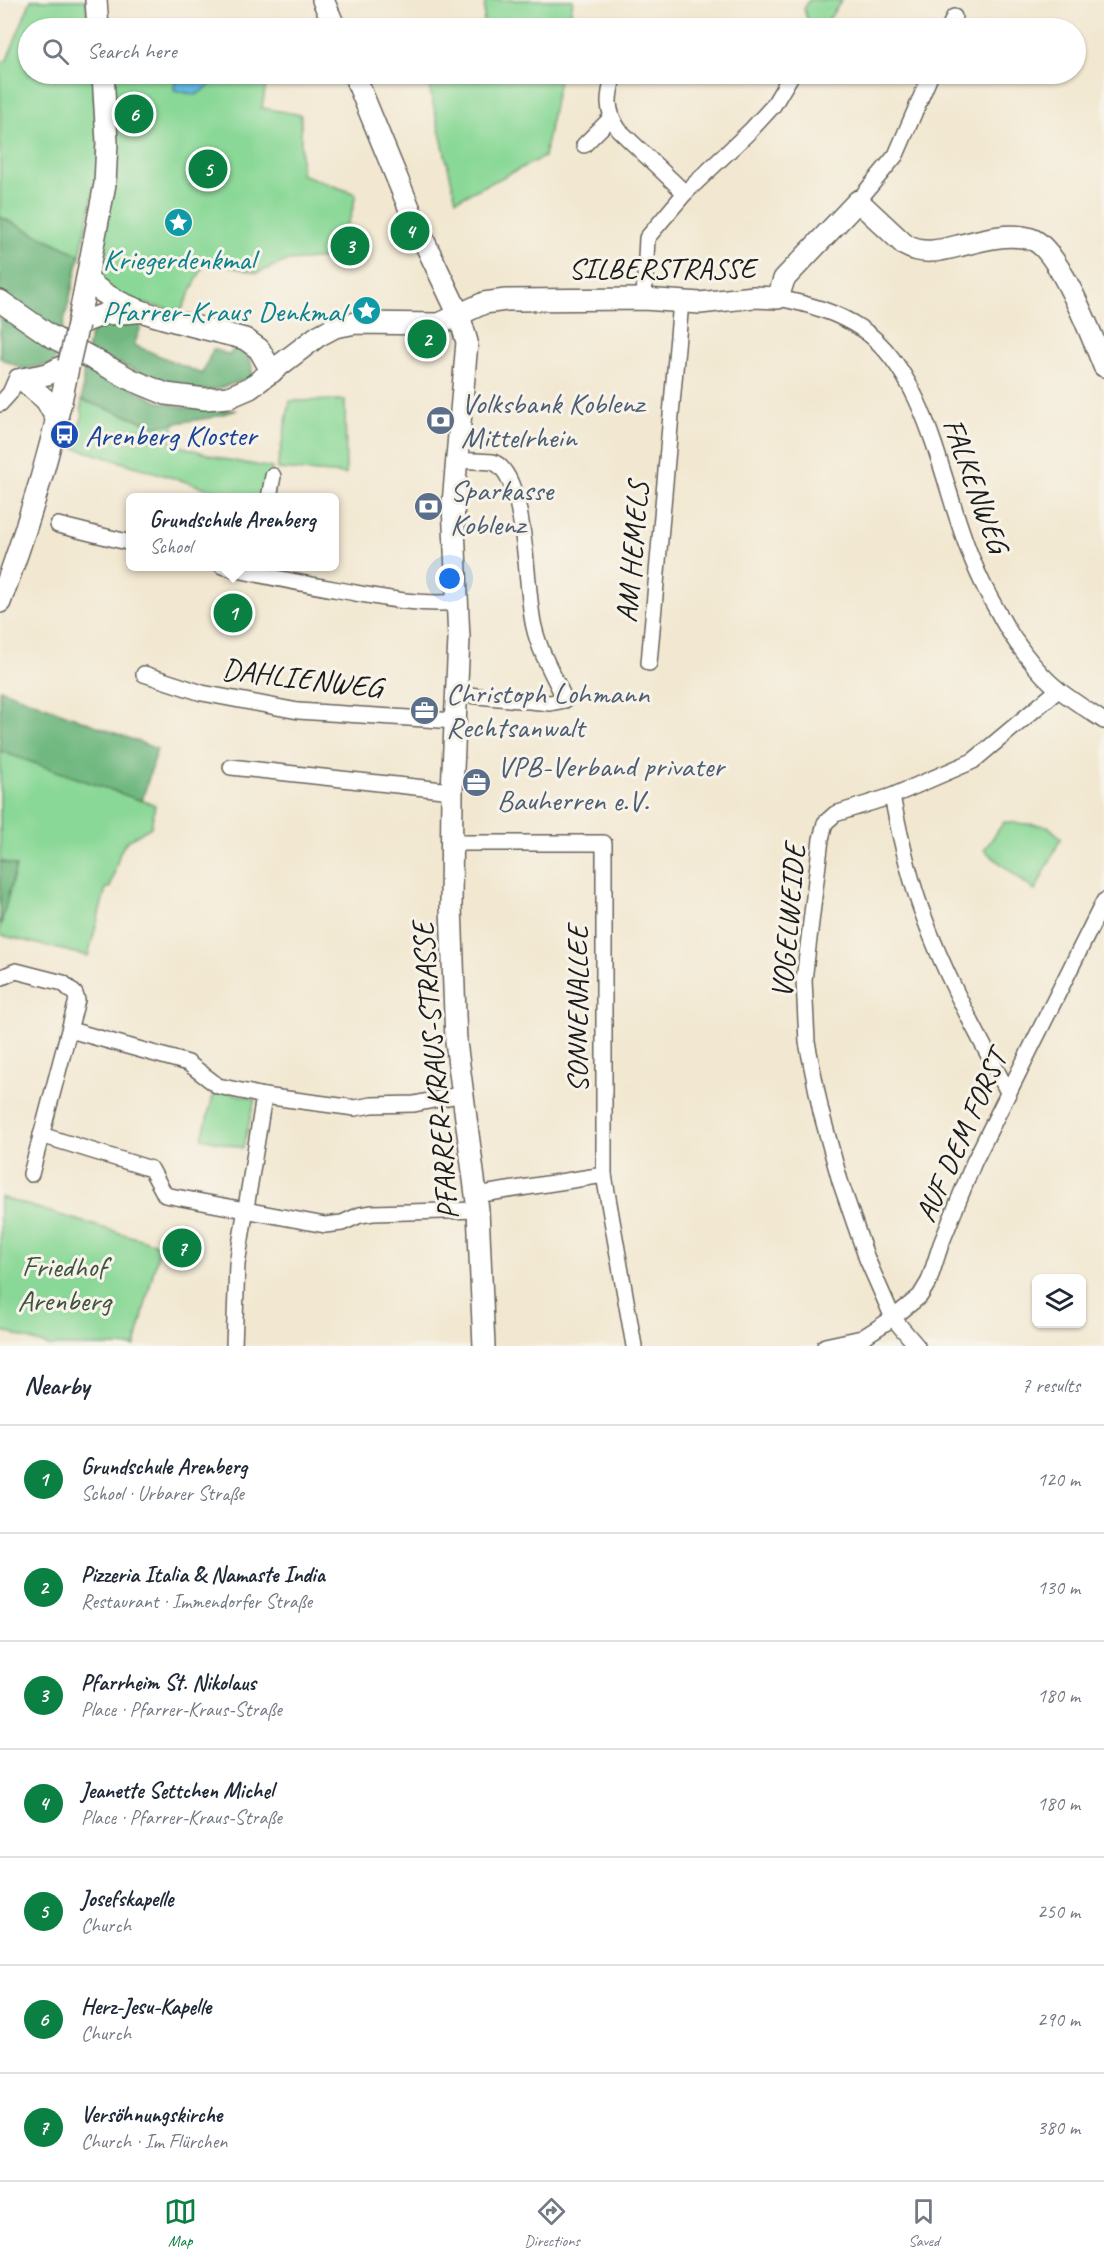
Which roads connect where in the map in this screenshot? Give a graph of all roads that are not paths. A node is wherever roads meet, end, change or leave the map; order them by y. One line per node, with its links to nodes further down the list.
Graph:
1 (96, 0): 3 (street)
2 (323, 0): 4 (street)
3 (97, 18)
4 (331, 18)
5 (104, 84): 14 (street)
6 (358, 84): 20 (street, PFARRER-KRAUS-STRASSE)
7 (611, 84): 10 (street)
8 (786, 84): 12 (street)
9 (927, 84): 13 (street, SILBERSTRASSE)
10 (611, 118): 11 (street); 12 (street)
11 (584, 145)
12 (685, 193): 16 (street)
13 (858, 201): 15 (street, SILBERSTRASSE); 23 (street)
14 (87, 279): 19 (street); 21 (street)
15 (778, 298): 18 (street, SILBERSTRASSE); 38 (street, FALKENWEG)
16 (644, 299): 18 (street, SILBERSTRASSE); 20 (street, SILBERSTRASSE)
17 (0, 301): 24 (street, SILBERSTRASSE)
18 (681, 302): 36 (street, AM HEMELS)
19 (142, 312): 21 (street); 24 (street)
20 (459, 315): 24 (street, SILBERSTRASSE); 28 (street, PFARRER-KRAUS-STRASSE)
21 (78, 324): 22 (street, bridge)
22 (69, 363): 27 (street); 27 (street)
23 (1104, 366)
24 (272, 372)
25 (17, 377): 26 (street)
26 (0, 404)
27 (58, 421): 34 (street)
28 (456, 460): 35 (street, PFARRER-KRAUS-STRASSE); 39 (street)
29 (273, 476): 30 (street)
30 (270, 493)
31 (58, 525): 32 (street)
32 (126, 542)
33 (256, 571): 35 (street)
34 (0, 602)
35 (458, 602): 39 (street, PFARRER-KRAUS-STRASSE)
36 (649, 663)
37 (144, 674): 40 (street, DAHLIENWEG)
38 (1058, 690): 41 (street, FALKENWEG); 44 (street, VOGELWEIDE)
39 (457, 693): 40 (street, PFARRER-KRAUS-STRASSE)
40 (456, 721): 43 (street, PFARRER-KRAUS-STRASSE)
41 (1104, 721)
42 (231, 767): 43 (street)
43 (452, 791): 45 (street, PFARRER-KRAUS-STRASSE)
44 (892, 796): 49 (street); 57 (street, VOGELWEIDE)
45 (452, 843): 50 (street, PFARRER-KRAUS-STRASSE); 54 (street, SONNENALLEE)
46 (1104, 901): 49 (street, AUF DEM FORST)
47 (0, 978): 48 (street)
48 (70, 1030): 51 (street); 52 (street)
49 (1008, 1092): 57 (street, AUF DEM FORST)
50 (463, 1094): 51 (street); 55 (street, PFARRER-KRAUS-STRASSE)
51 (264, 1096): 56 (street)
52 (41, 1135): 53 (street); 56 (street)
53 (31, 1174)
54 (604, 1175): 55 (street); 60 (street, SONNENALLEE)
55 (477, 1203): 56 (street); 59 (street, PFARRER-KRAUS-STRASSE)
56 (244, 1211): 58 (street)
57 (893, 1318): 61 (street, AUF DEM FORST); 62 (street, VOGELWEIDE)
58 (234, 1346)
59 (484, 1346)
60 (634, 1346)
61 (825, 1346)
62 (917, 1346)

